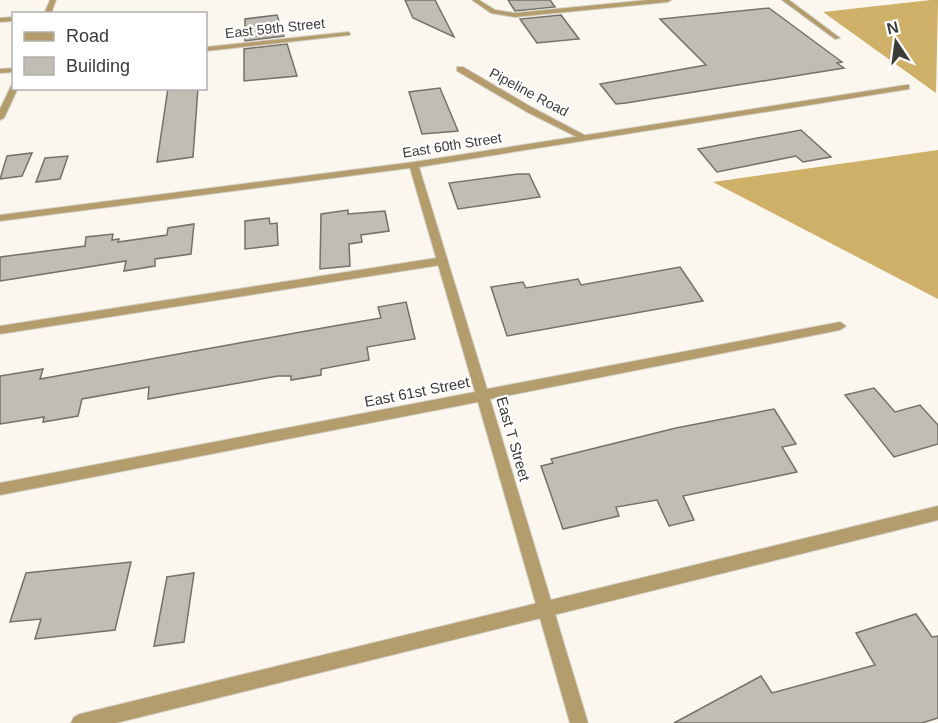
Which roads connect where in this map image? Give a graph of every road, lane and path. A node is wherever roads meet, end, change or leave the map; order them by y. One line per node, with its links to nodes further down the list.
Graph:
1 (475, 0): 2 (street)
2 (668, 0)
3 (784, 0): 5 (street)
4 (348, 34): 6 (street, East 59th Street)
5 (837, 38)
6 (207, 49)
7 (460, 69): 11 (street, Pipeline Road)
8 (906, 87): 11 (street, East 60th Street)
9 (13, 90): 10 (street)
10 (0, 118)
11 (586, 138): 12 (street, East 60th Street)
12 (414, 165): 13 (street, East 60th Street); 14 (street, East T Street)
13 (0, 218)
14 (443, 261): 16 (street); 17 (street, East T Street)
15 (840, 326): 17 (street, East 61st Street)
16 (0, 330)
17 (483, 397): 18 (street, East 61st Street); 20 (street, East T Street)
18 (0, 489)
19 (938, 513): 20 (street)
20 (546, 610): 21 (street); 22 (street, East T Street)
21 (80, 723)
22 (579, 723)

